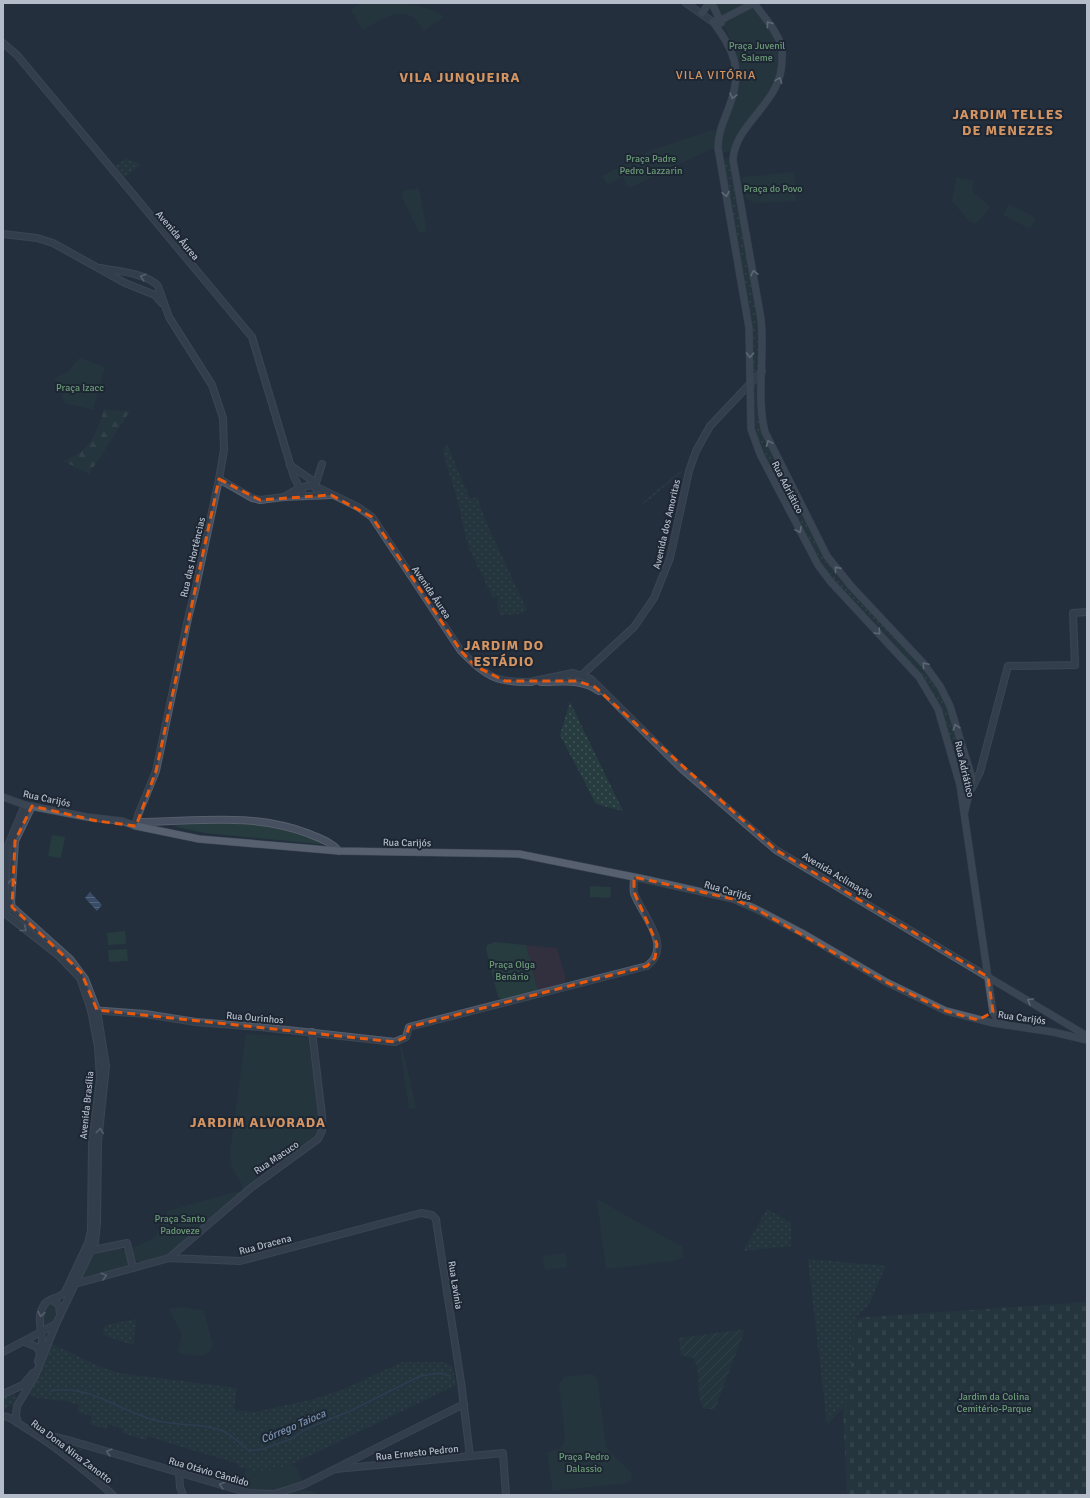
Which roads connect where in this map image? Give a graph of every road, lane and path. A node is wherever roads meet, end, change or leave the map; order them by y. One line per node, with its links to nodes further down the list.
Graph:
1 (686, 3): 5 (street)
2 (709, 3): 5 (main road)
3 (712, 3): 6 (main road, Rua Adriático)
4 (754, 3): 6 (main road); 8 (main road, one-way to 4)
5 (702, 13): 6 (street)
6 (716, 20): 9 (main road, Rua Adriático, one-way to 9)
7 (3, 43): 20 (street, Avenida Áurea)
8 (733, 154): 9 (main road); 12 (main road, Rua Adriático, one-way to 8)
9 (719, 156): 13 (main road, Rua Adriático, one-way to 13)
10 (3, 234): 11 (street, Rua das Hortências)
11 (100, 268): 14 (street, Rua das Hortências); 14 (street, Rua das Hortências, one-way to 11)
12 (758, 296): 13 (main road); 16 (main road, Rua Adriático)
13 (745, 300): 15 (main road, Rua Adriático)
14 (164, 306): 21 (street, Rua das Hortências)
15 (747, 317): 16 (main road); 18 (main road, Rua Adriático, one-way to 18)
16 (761, 319): 17 (main road, Rua Adriático)
17 (762, 372): 18 (street, Avenida dos Amoritas); 34 (main road, Rua Adriático, one-way to 17)
18 (750, 384): 29 (street, Avenida dos Amoritas); 35 (main road, Rua Adriático, one-way to 35)
19 (322, 464): 22 (street)
20 (290, 465): 22 (street, Avenida Áurea); 23 (street, Avenida Áurea)
21 (219, 479): 27 (street); 39 (street, Rua das Hortências)
22 (316, 486): 23 (street); 24 (street, Avenida Áurea); 25 (street)
23 (301, 487): 26 (street, Avenida Áurea); 27 (street)
24 (331, 494): 25 (street, Avenida Áurea); 31 (street, Avenida Áurea)
25 (314, 495): 26 (street, Avenida Áurea)
26 (304, 496): 27 (street)
27 (284, 497)
28 (1087, 612): 33 (street)
29 (582, 675): 31 (street, Avenida Áurea); 32 (street, Avenida Aclimação)
30 (577, 681): 31 (street, Avenida Áurea); 32 (street, Avenida Aclimação)
31 (529, 682)
32 (606, 695): 42 (street, Avenida Aclimação)
33 (981, 764): 34 (street); 35 (street)
34 (972, 778): 35 (main road, Rua Adriático)
35 (966, 787): 38 (main road, Rua Adriático); 38 (main road, Rua Adriático)
36 (3, 797): 37 (main road, Rua Carijós)
37 (29, 805): 39 (main road, Rua Carijós); 43 (street, Avenida Brasília, one-way to 37); 43 (street, Avenida Brasília, one-way to 43)
38 (965, 811): 42 (main road, Rua Adriático)
39 (136, 824): 40 (main road, Rua Carijós); 40 (street, Rua Carijós)
40 (339, 851): 41 (main road, Rua Carijós)
41 (634, 877): 46 (main road, Rua Carijós); 48 (street, Rua Ourinhos)
42 (988, 977): 44 (main road, Rua Adriático); 45 (main road, Avenida Aclimação, one-way to 42)
43 (94, 1010): 48 (street, Rua Ourinhos); 54 (street, Avenida Brasília)
44 (993, 1012): 46 (main road); 47 (main road)
45 (1058, 1018): 49 (main road); 50 (main road, Avenida Aclimação)
46 (978, 1020): 47 (main road, Rua Carijós)
47 (1006, 1025): 49 (main road, Rua Carijós)
48 (312, 1032): 53 (street, Rua Macuco)
49 (1054, 1032): 51 (main road, Rua Carijós)
50 (1087, 1036)
51 (1087, 1040)
52 (434, 1217): 56 (street, Rua Dracena); 69 (street, Rua Lavinia)
53 (183, 1248): 55 (street, Rua Macuco); 56 (street)
54 (88, 1251): 57 (street); 58 (street, Avenida Brasília); 59 (street, Avenida Brasília)
55 (169, 1258): 56 (street, Rua Dracena); 57 (street, Rua Dracena)
56 (199, 1259)
57 (133, 1268): 58 (street, Rua Dracena, one-way to 57)
58 (75, 1284): 60 (street, Avenida Brasília)
59 (52, 1300): 60 (street); 62 (street, Avenida Brasília, one-way to 62)
60 (60, 1315): 61 (street, Avenida Brasília)
61 (56, 1324): 62 (street); 68 (street, Avenida Brasília)
62 (41, 1333): 63 (street); 65 (street, Avenida Brasília)
63 (24, 1342): 64 (street); 65 (street)
64 (3, 1352)
65 (40, 1353): 66 (street, Avenida Brasília)
66 (10, 1391): 67 (street, Avenida Brasília); 68 (street)
67 (3, 1394)
68 (18, 1404): 70 (street); 71 (street, Rua Dona Nina Zanotto)
69 (464, 1404): 73 (street, Rua Lavinia); 74 (street, Rua Otávio Cândido)
70 (3, 1415): 71 (street, Rua Dona Nina Zanotto)
71 (18, 1423): 72 (street, Rua Dona Nina Zanotto)
72 (29, 1430): 75 (street, Rua Otávio Cândido, one-way to 72); 76 (street, Rua Dona Nina Zanotto)
73 (470, 1456): 74 (street, Rua Ernesto Pedron); 78 (street, Rua Ernesto Pedron)
74 (332, 1470): 75 (street, Rua Otávio Cândido, one-way to 75)
75 (180, 1473): 77 (street)
76 (113, 1495)
77 (183, 1495)
78 (506, 1495)

